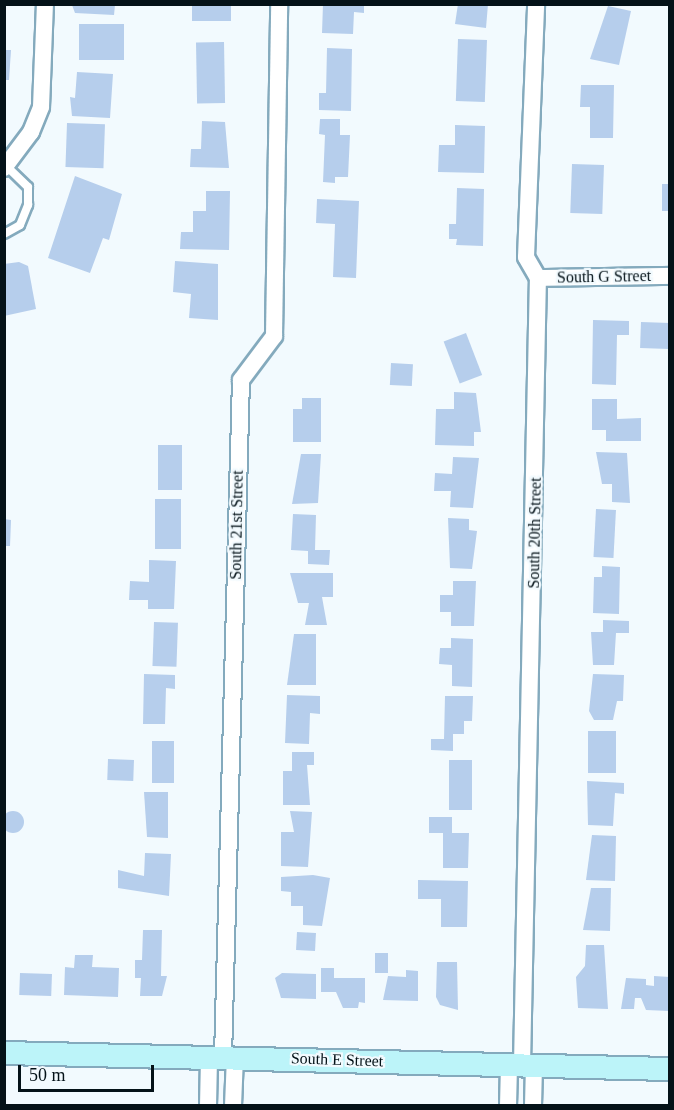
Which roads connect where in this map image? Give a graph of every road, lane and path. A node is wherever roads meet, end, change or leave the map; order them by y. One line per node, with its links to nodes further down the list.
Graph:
1 (45, 4): 4 (street)
2 (279, 4): 9 (street, South 21st Street)
3 (536, 4): 7 (street, South 20th Street)
4 (5, 167): 5 (lane)
5 (4, 234)
6 (669, 276): 7 (street, South G Street)
7 (538, 278): 10 (street, South 20th Street)
8 (4, 1053): 9 (street, South E Street)
9 (222, 1057): 10 (street, South E Street); 12 (street, South 21st Street); 13 (street, South 21st Street)
10 (522, 1065): 11 (street, South E Street); 14 (street, South 20th Street); 15 (street, South 20th Street)
11 (669, 1069)
12 (208, 1106)
13 (234, 1106)
14 (508, 1106)
15 (533, 1106)

